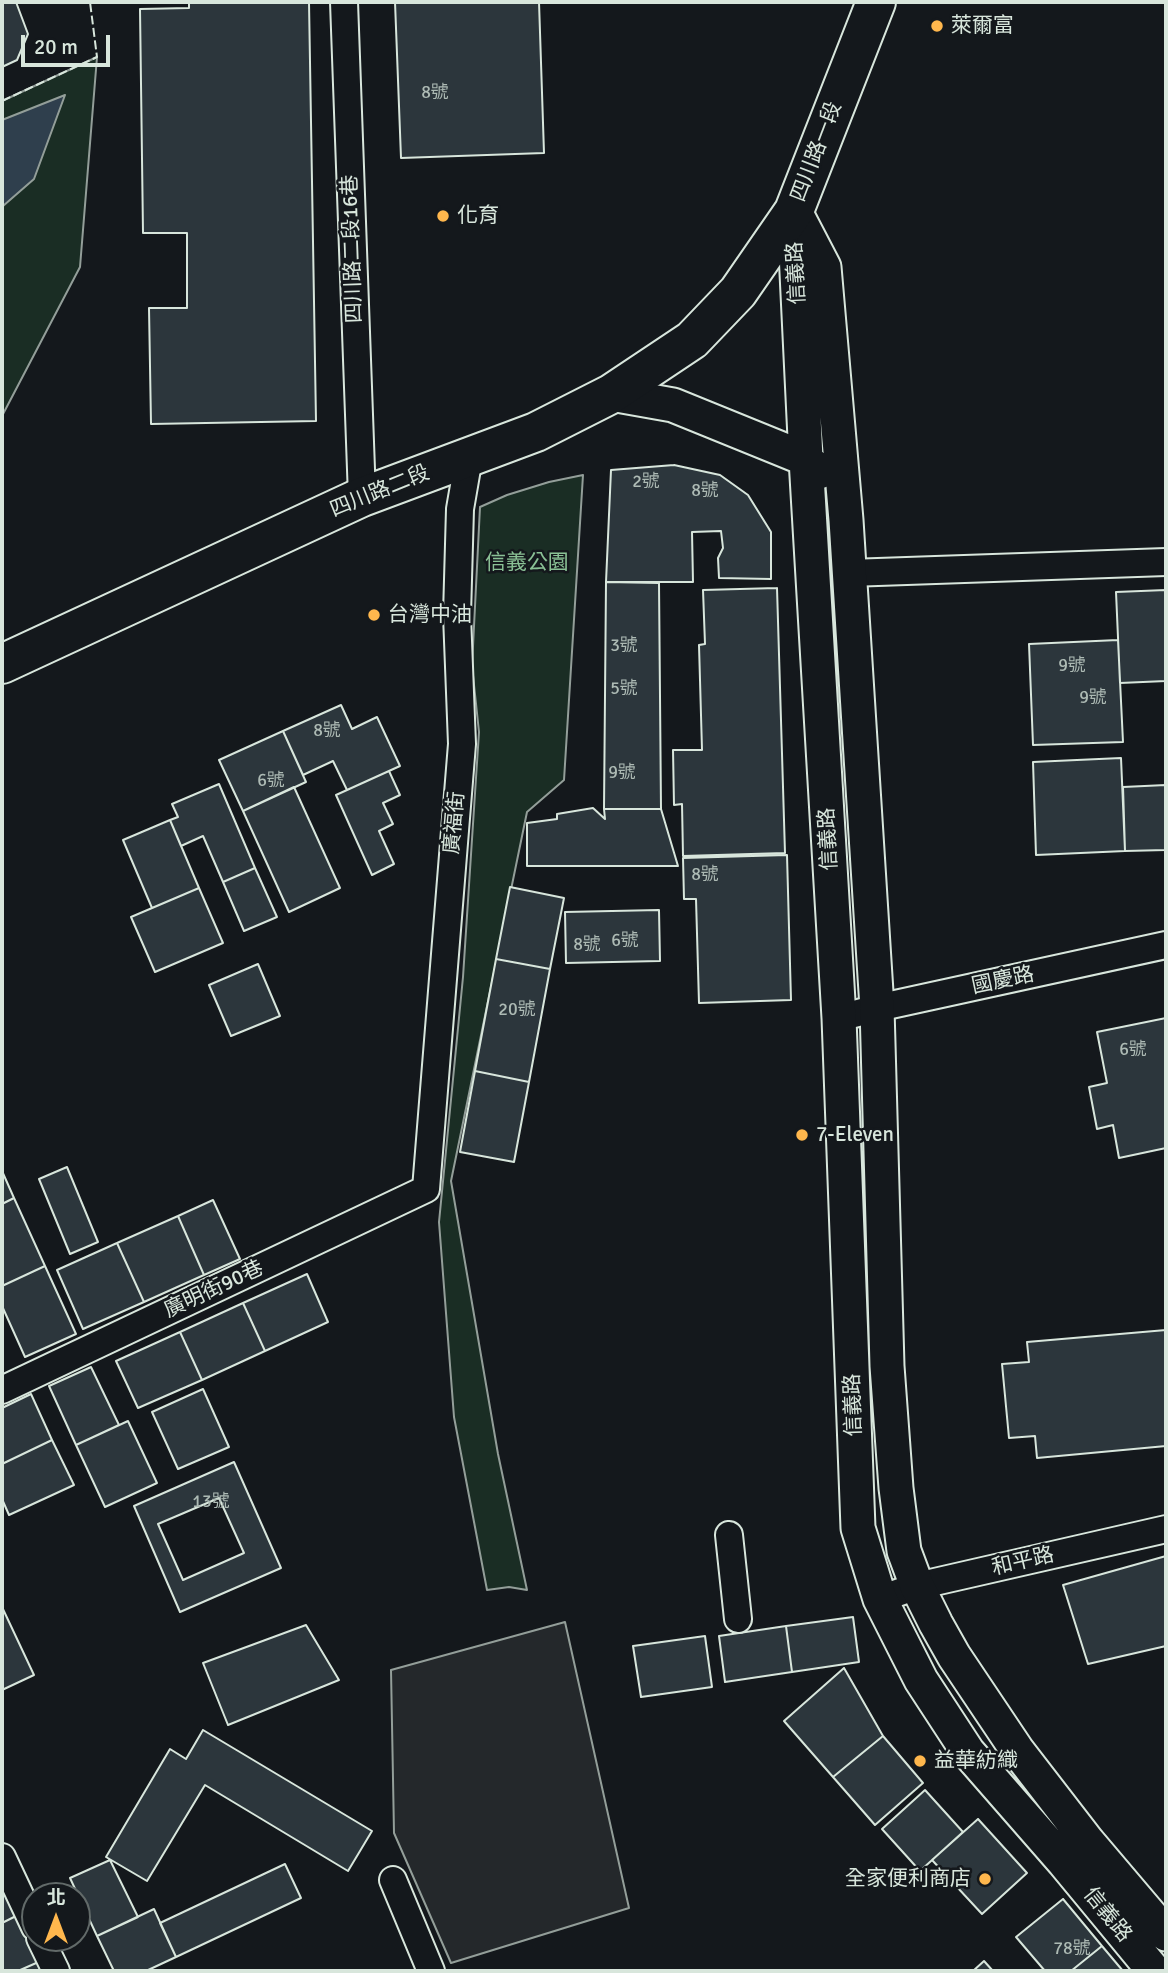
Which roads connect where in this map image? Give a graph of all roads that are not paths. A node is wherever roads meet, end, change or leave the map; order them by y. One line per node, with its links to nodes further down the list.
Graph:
1 (344, 2): 8 (street, 四川路二段16巷)
2 (876, 2): 3 (main road, 四川路一段)
3 (794, 211): 4 (main road, 四川路一段); 7 (street, 信義路); 9 (street, 信義路)
4 (738, 292): 5 (main road, 四川路二段)
5 (611, 394): 6 (main road, 四川路二段); 7 (street)
6 (469, 457): 8 (main road, 四川路二段); 16 (street, 廣福街)
7 (806, 459): 9 (street); 15 (street, 信義路)
8 (362, 497): 12 (main road, 四川路二段)
9 (846, 520): 11 (street, 信義路)
10 (1166, 562): 11 (street)
11 (849, 573): 14 (street, 信義路)
12 (2, 664)
13 (1166, 945): 14 (street, 國慶路)
14 (877, 1008): 15 (street, 國慶路); 20 (street, 信義路)
15 (839, 1018): 21 (street, 信義路)
16 (426, 1189): 17 (street, 廣明街90巷)
17 (2, 1390)
18 (1166, 1529): 20 (street, 和平路)
19 (729, 1535): 22 (street)
20 (917, 1586): 21 (street, 和平路); 26 (street, 信義路)
21 (880, 1599): 30 (street, 信義路)
22 (738, 1619)
23 (2, 1857): 25 (street)
24 (393, 1880): 29 (street)
25 (21, 1897)
26 (1166, 1934)
27 (47, 1952): 28 (street)
28 (56, 1971)
29 (431, 1971)
30 (1154, 1971)

